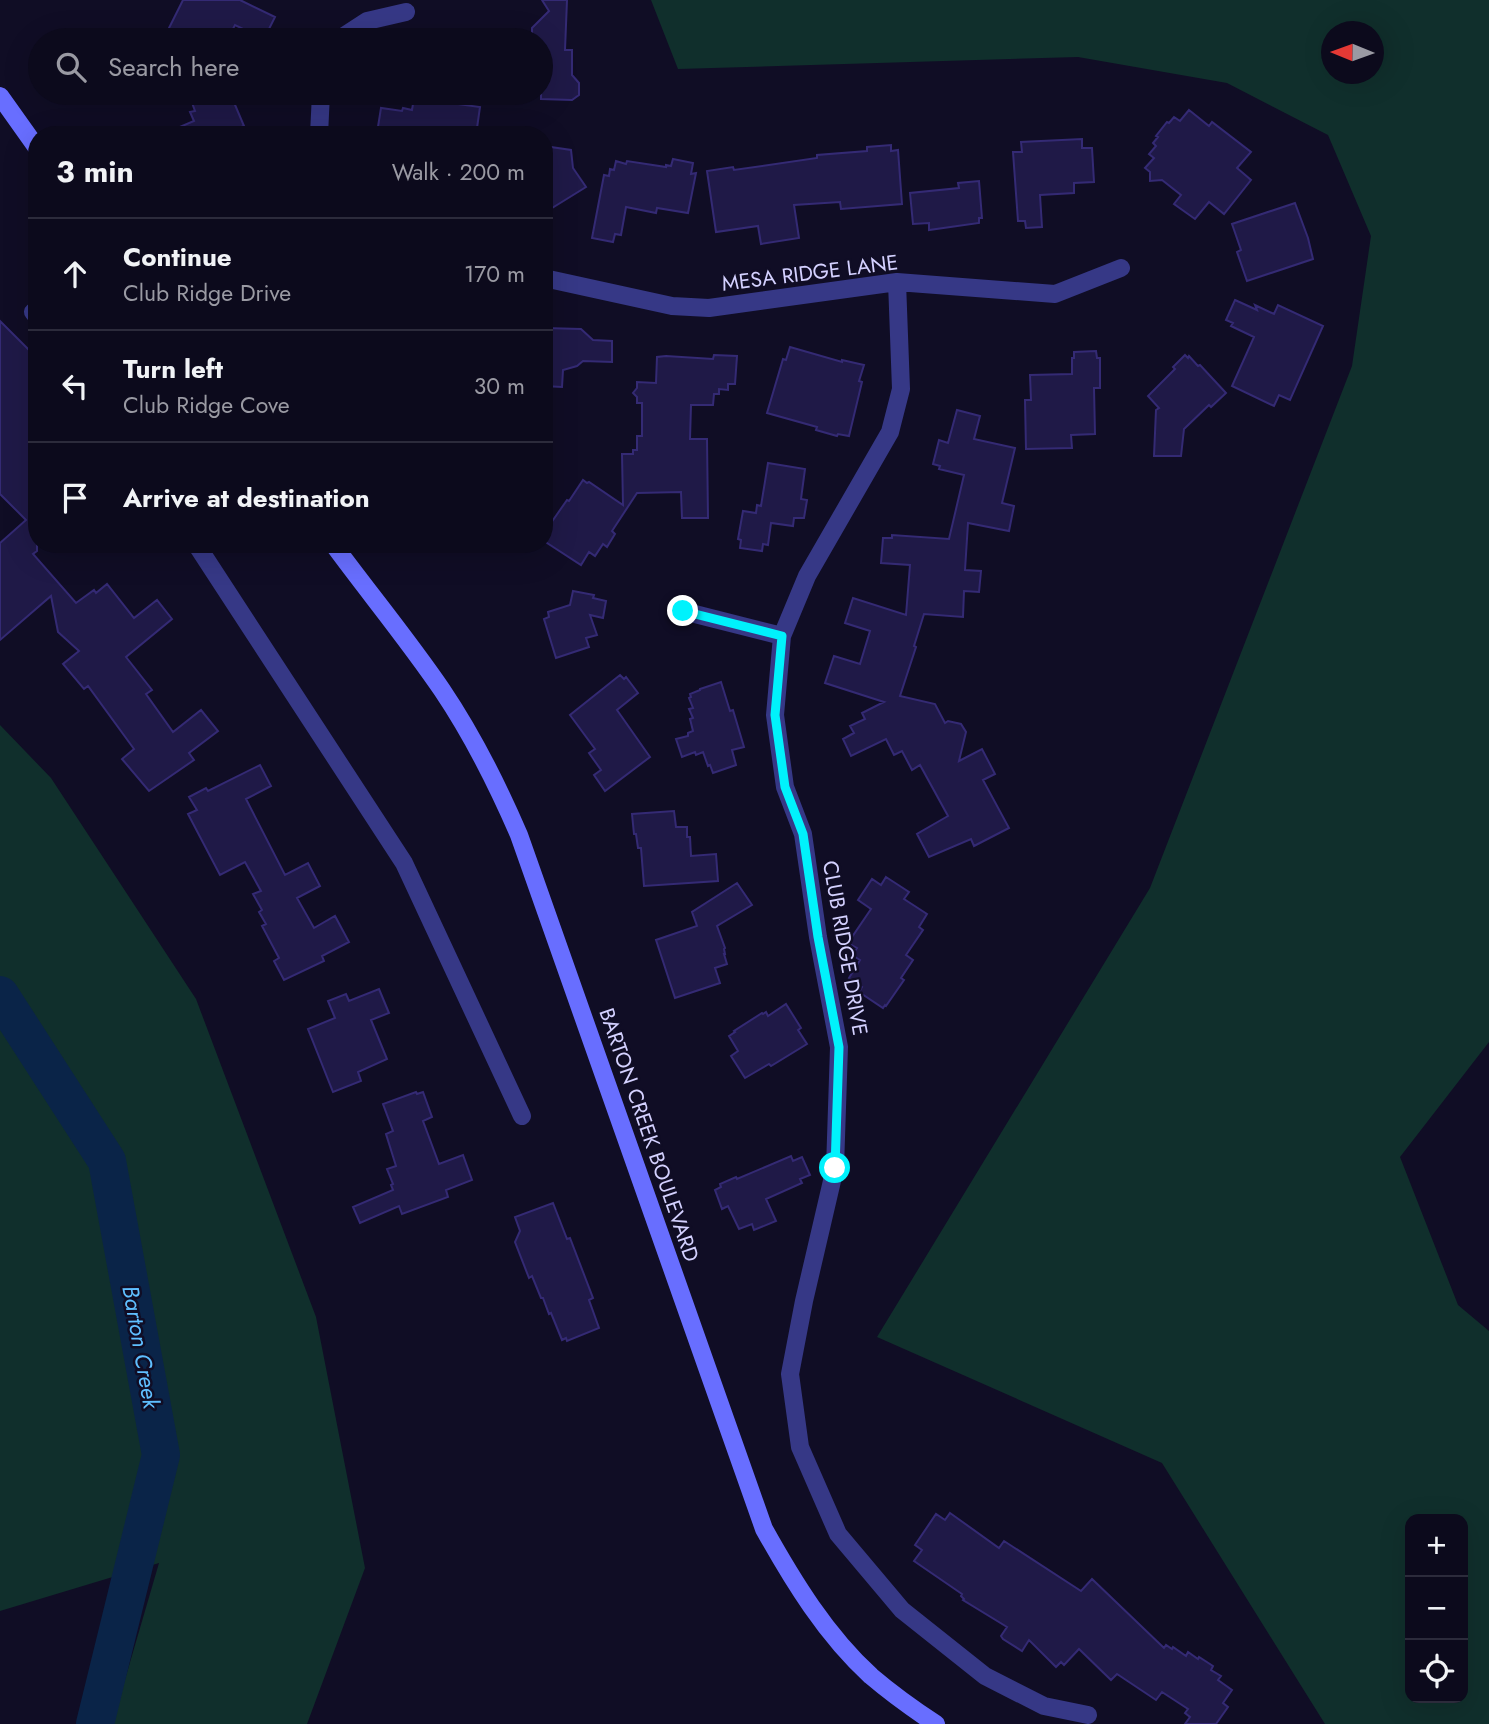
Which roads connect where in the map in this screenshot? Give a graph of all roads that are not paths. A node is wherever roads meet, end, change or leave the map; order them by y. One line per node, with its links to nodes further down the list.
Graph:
1 (406, 12): 2 (street)
2 (357, 28)
3 (0, 96): 6 (street)
4 (320, 105): 5 (street)
5 (319, 126)
6 (28, 135)
7 (1121, 268): 9 (street, MESA RIDGE LANE)
8 (553, 280): 9 (street, MESA RIDGE LANE)
9 (897, 282): 13 (street, CLUB RIDGE DRIVE)
10 (202, 553): 14 (street)
11 (341, 553): 16 (street, BARTON CREEK BOULEVARD)
12 (683, 611): 13 (street)
13 (782, 636): 15 (street, CLUB RIDGE DRIVE)
14 (522, 1116)
15 (1088, 1715)
16 (936, 1724)

